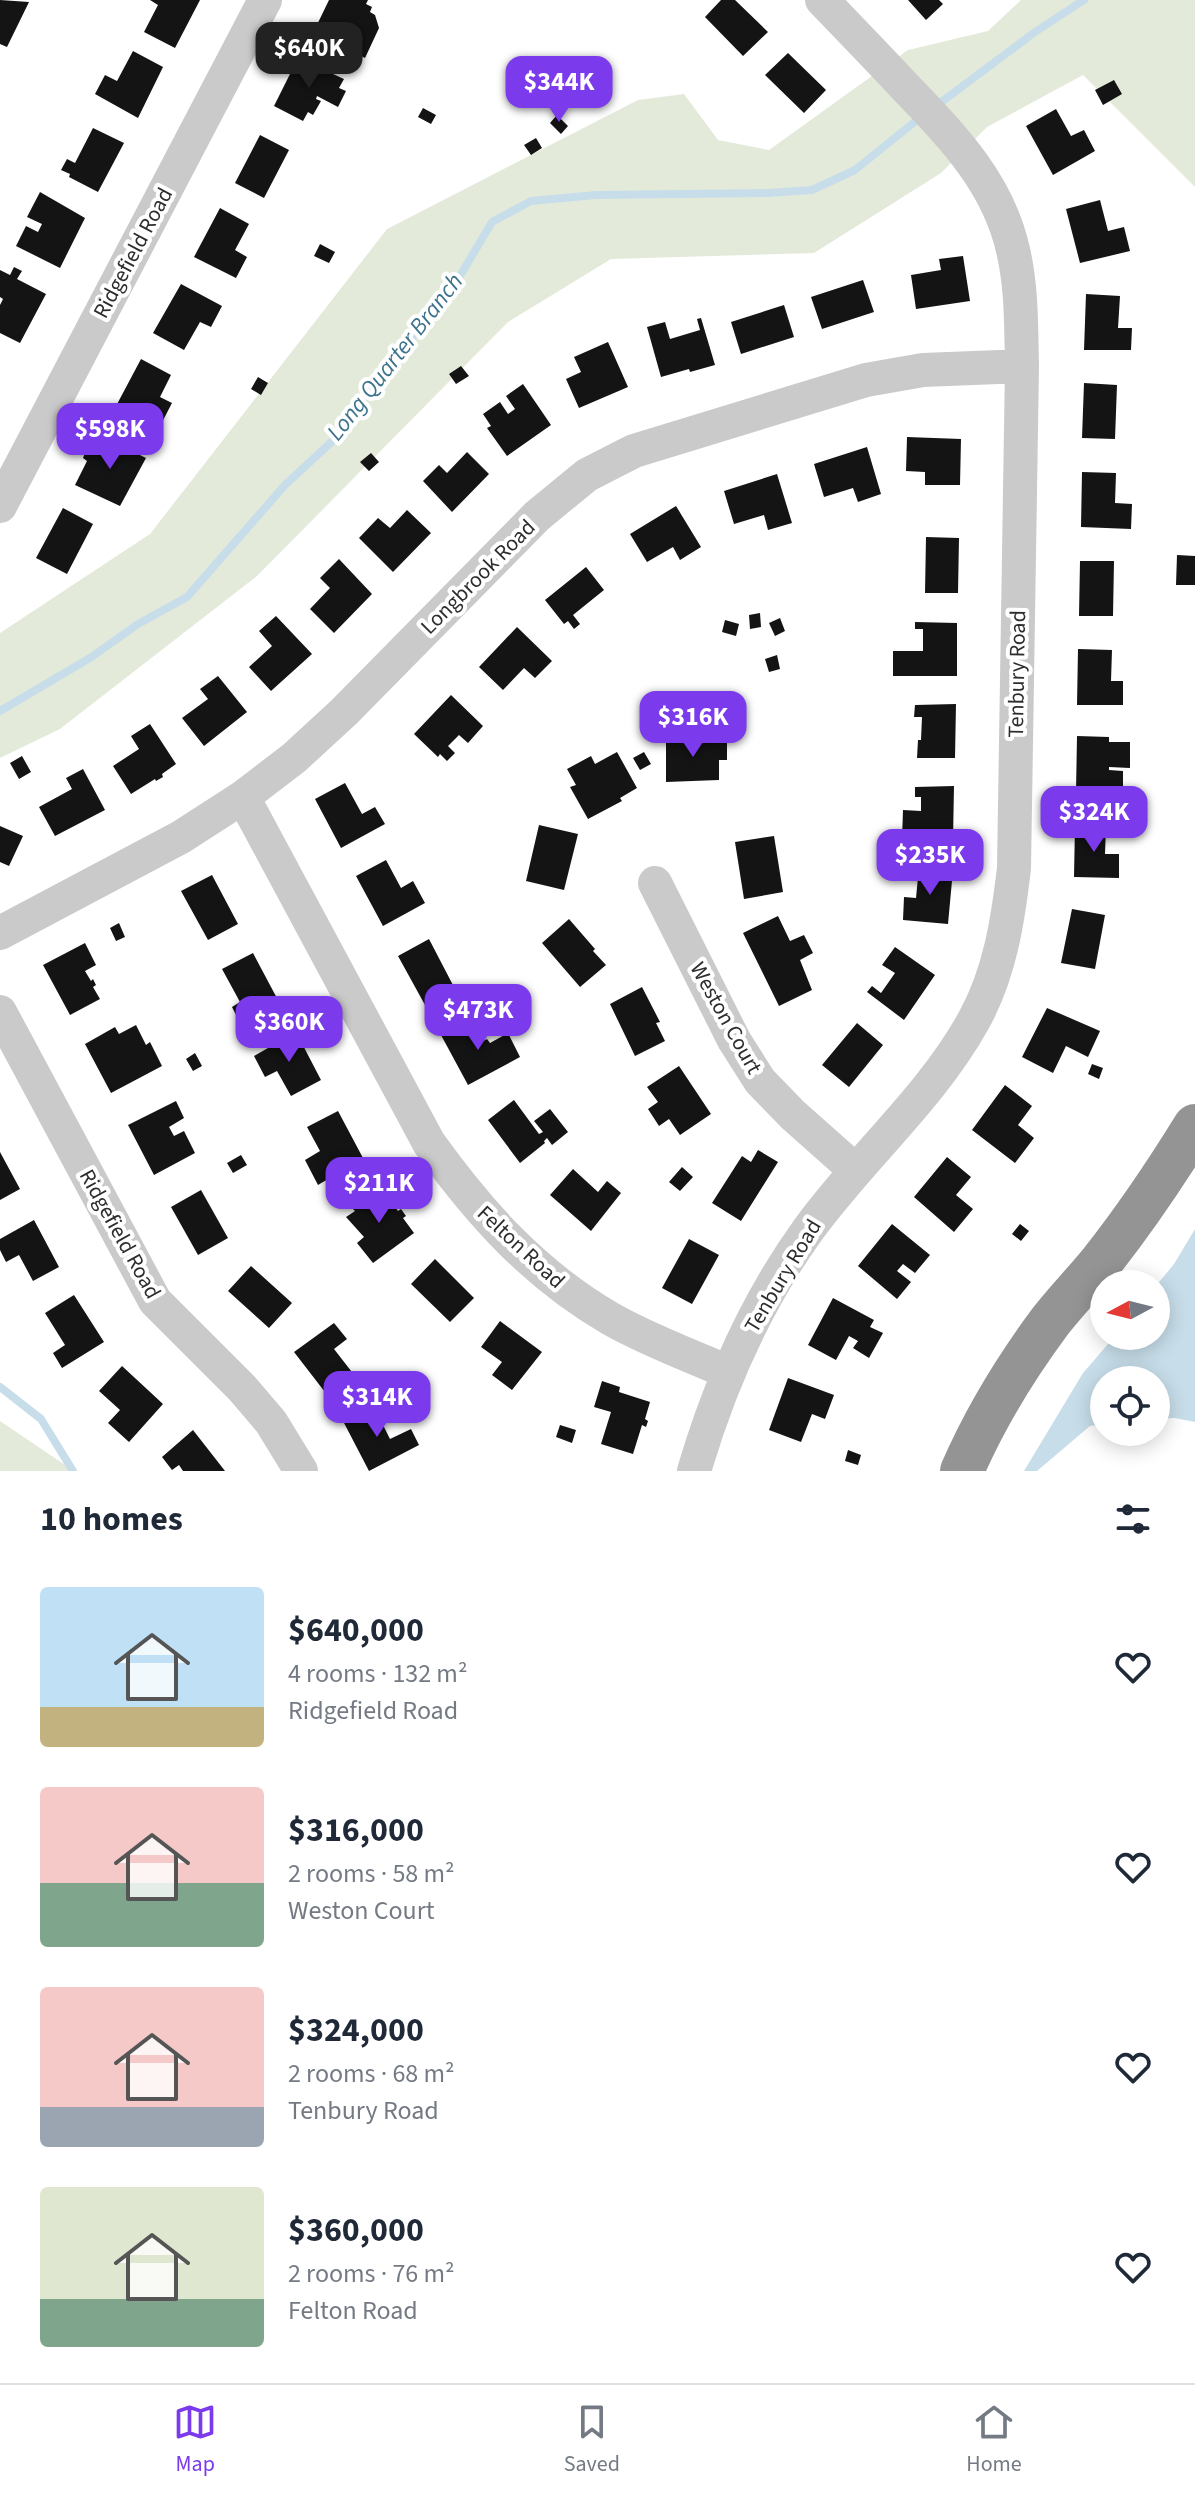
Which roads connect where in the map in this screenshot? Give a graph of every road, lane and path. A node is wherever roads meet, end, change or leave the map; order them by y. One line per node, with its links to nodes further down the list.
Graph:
1 (265, 0): 4 (street, Ridgefield Road)
2 (822, 0): 3 (street, Tenbury Road)
3 (1022, 366): 5 (street, Longbrook Road); 10 (street, Tenbury Road)
4 (0, 506)
5 (243, 797): 7 (street, Longbrook Road); 11 (street, Felton Road)
6 (655, 883): 10 (street, Weston Court)
7 (0, 933)
8 (0, 1012): 12 (street, Ridgefield Road)
9 (1195, 1126): 14 (highway)
10 (855, 1170): 11 (street, Tenbury Road)
11 (728, 1372): 13 (street, Tenbury Road)
12 (301, 1471)
13 (694, 1471)
14 (962, 1471)

